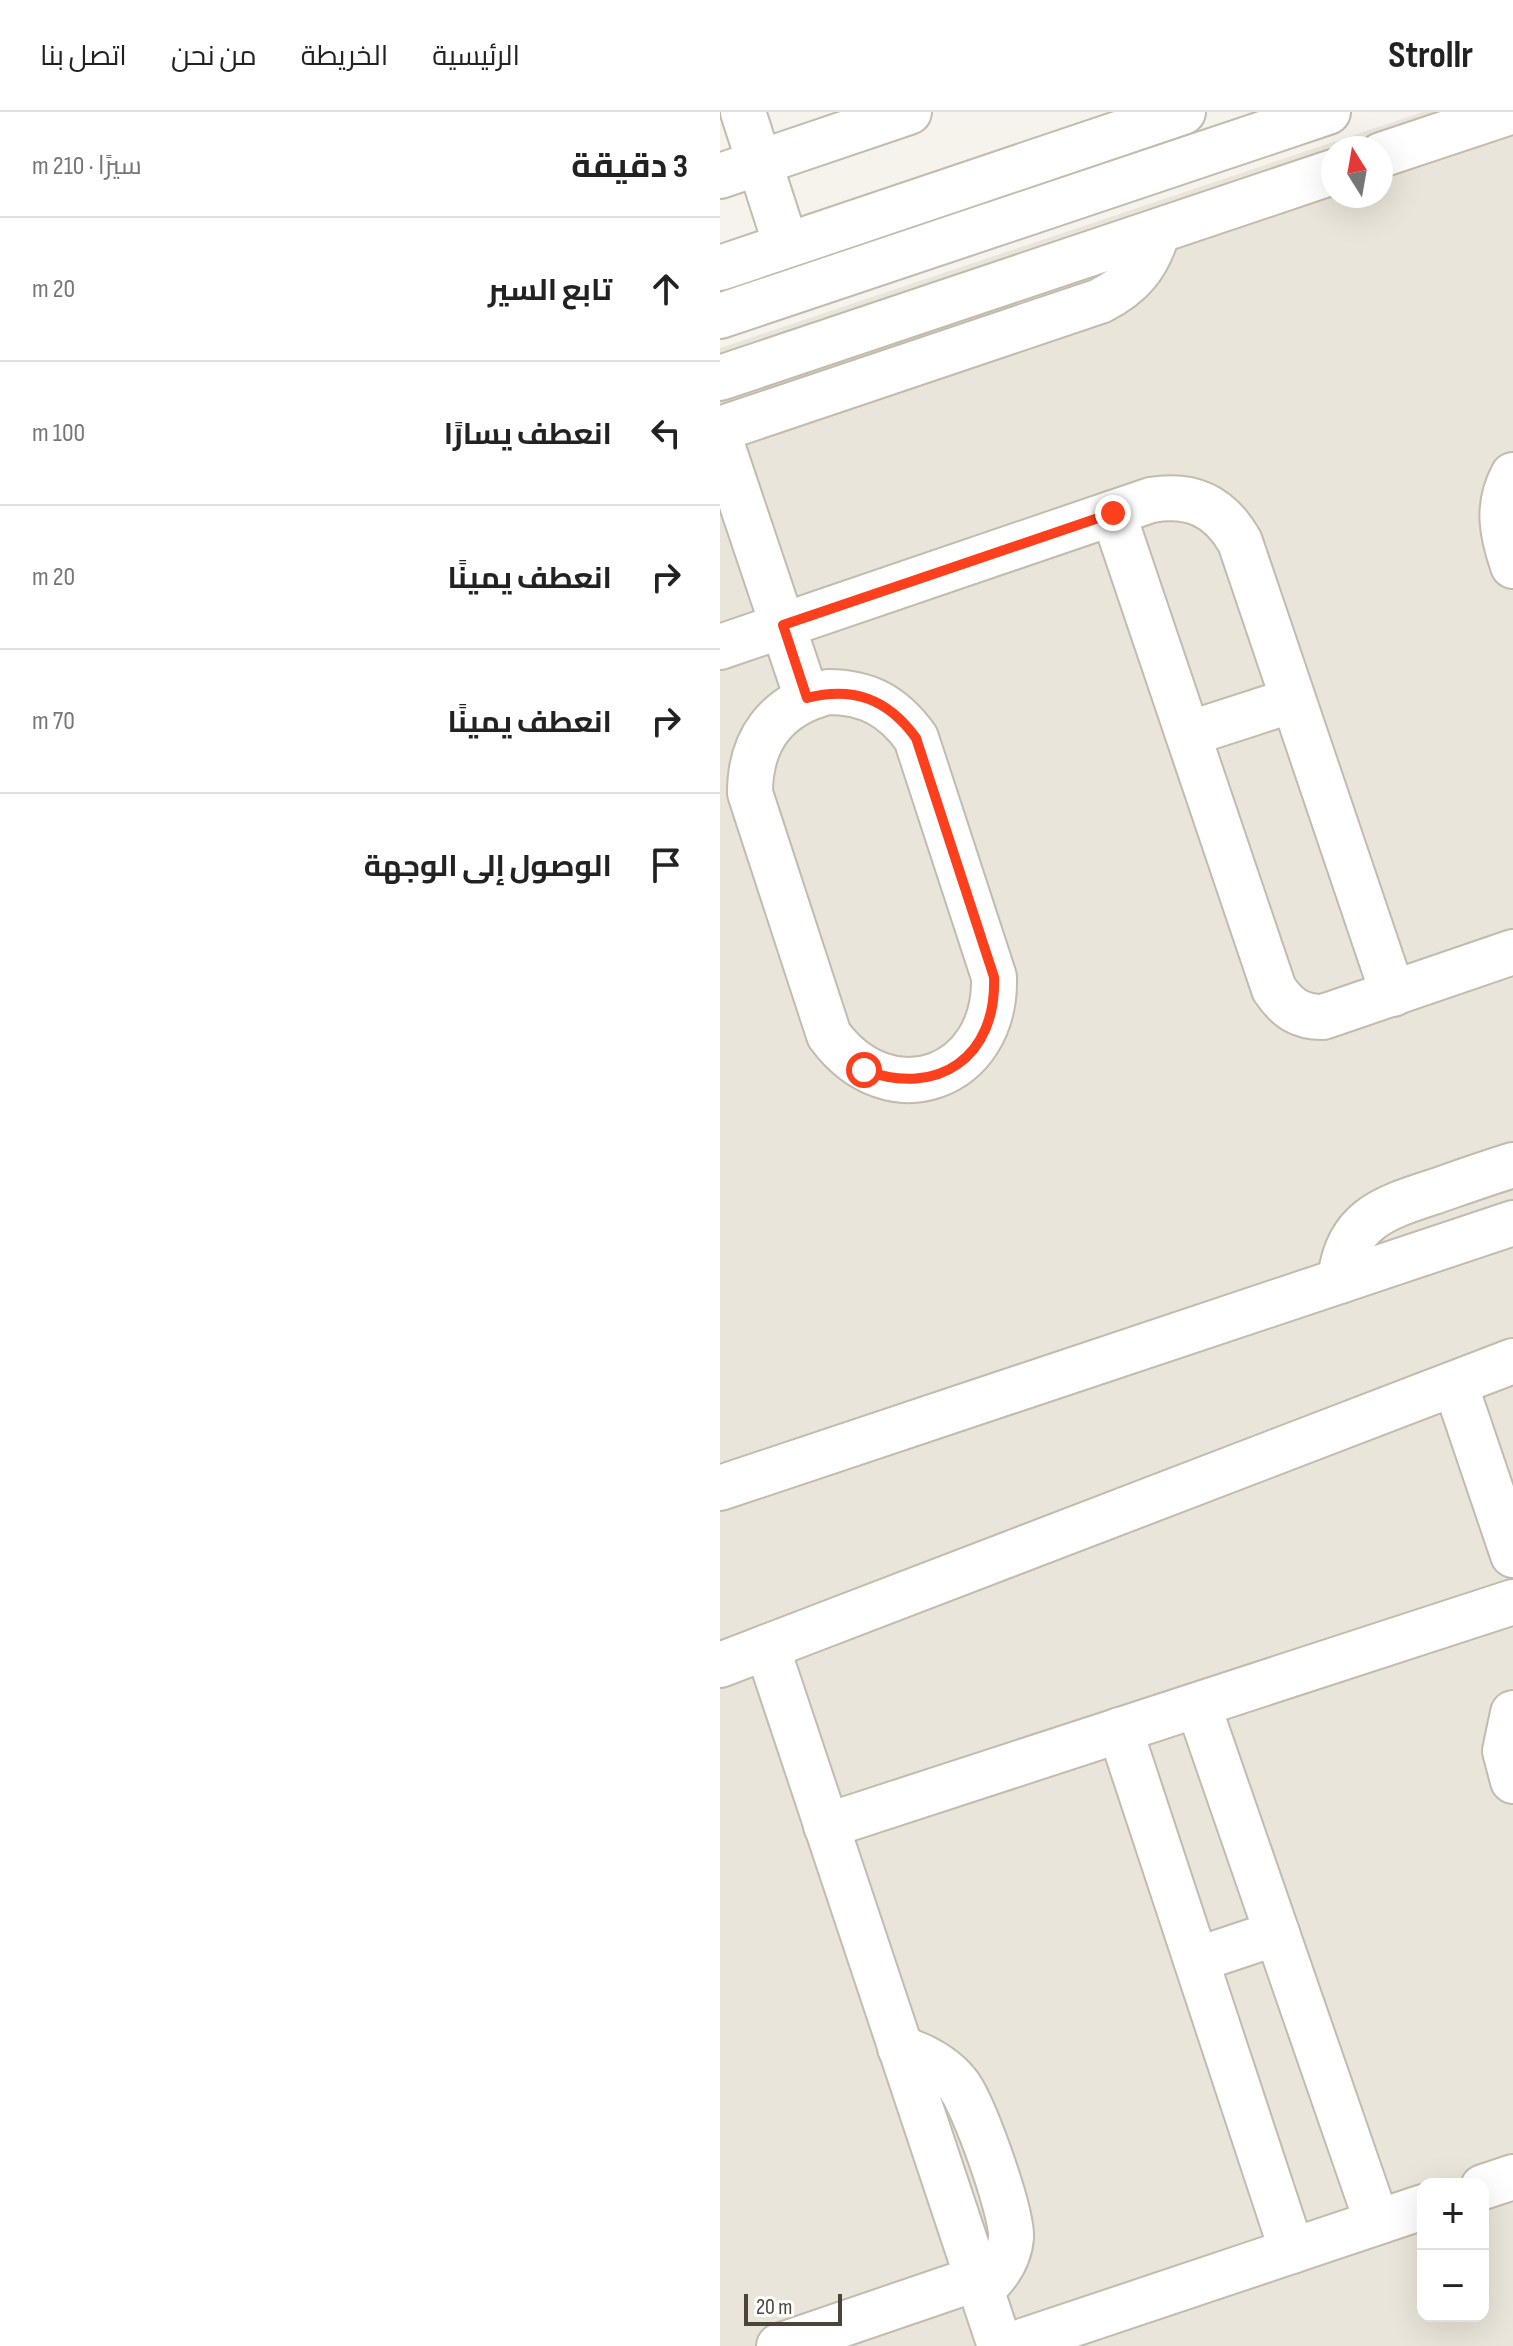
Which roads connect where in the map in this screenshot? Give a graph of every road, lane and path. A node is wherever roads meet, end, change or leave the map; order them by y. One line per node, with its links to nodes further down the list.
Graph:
1 (743, 112): 7 (street)
2 (909, 112): 7 (street)
3 (1183, 112): 10 (street)
4 (1328, 112): 12 (street)
5 (1510, 112): 6 (street)
6 (1393, 151)
7 (740, 169): 10 (street)
8 (1321, 176): 9 (street)
9 (1158, 231): 13 (street); 14 (street)
10 (786, 245): 11 (street)
11 (720, 268)
12 (720, 316)
13 (720, 378)
14 (720, 429)
15 (720, 439): 19 (street)
16 (1513, 475): 18 (street)
17 (1113, 513): 19 (street); 22 (street); 23 (street)
18 (1513, 566)
19 (783, 625): 20 (street); 21 (street)
20 (720, 647)
21 (807, 698): 21 (street)
22 (1293, 700): 23 (street); 25 (street)
23 (1188, 734): 25 (street)
24 (1513, 952): 25 (street)
25 (1393, 994)
26 (1513, 1165): 28 (street)
27 (1513, 1223): 28 (street)
28 (1340, 1281): 31 (street)
29 (1513, 1361): 30 (street)
30 (1455, 1384): 32 (street); 34 (street)
31 (723, 1483)
32 (1513, 1555)
33 (1513, 1602): 36 (street)
34 (767, 1647): 35 (street); 40 (street)
35 (720, 1665)
36 (1198, 1705): 38 (street); 41 (street)
37 (1513, 1713): 39 (street)
38 (1120, 1730): 40 (street); 42 (street)
39 (1513, 1781)
40 (826, 1826): 48 (street)
41 (1277, 1933): 42 (street); 46 (street)
42 (1196, 1960): 47 (street)
43 (1513, 2177): 44 (street)
44 (1489, 2185)
45 (1417, 2209): 46 (street)
46 (1377, 2222): 47 (street)
47 (1292, 2251): 51 (street)
48 (980, 2284): 49 (street); 50 (street)
49 (779, 2346)
50 (1000, 2346)
51 (1008, 2346)

